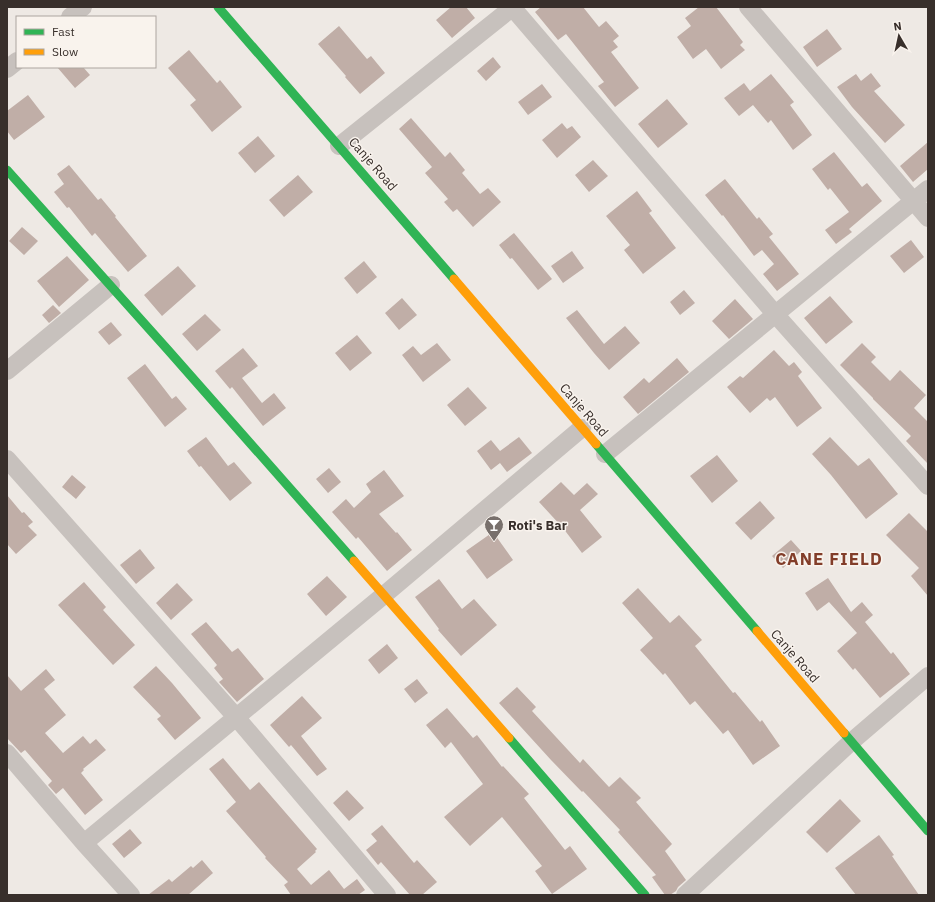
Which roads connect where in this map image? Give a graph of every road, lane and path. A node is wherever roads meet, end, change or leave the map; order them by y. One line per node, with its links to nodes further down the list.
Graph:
1 (83, 7): 5 (street)
2 (218, 7): 8 (street, Canje Road)
3 (513, 7): 8 (street); 14 (street)
4 (748, 7): 11 (street)
5 (71, 16)
6 (16, 62): 7 (street)
7 (7, 69)
8 (340, 146): 16 (street, Canje Road)
9 (7, 170): 13 (street)
10 (928, 189): 11 (street)
11 (913, 201): 12 (street); 14 (street)
12 (928, 218)
13 (111, 285): 15 (street); 20 (street)
14 (776, 315): 17 (street); 19 (street)
15 (7, 372)
16 (582, 428): 17 (street, Canje Road); 20 (street)
17 (605, 454): 23 (street, Canje Road)
18 (7, 459): 22 (street)
19 (928, 486)
20 (384, 596): 22 (street); 29 (street)
21 (928, 676): 23 (street)
22 (236, 717): 26 (street); 28 (street)
23 (852, 742): 25 (street, Canje Road); 30 (street)
24 (7, 753): 26 (street)
25 (928, 831)
26 (84, 843): 27 (street)
27 (131, 895)
28 (387, 895)
29 (644, 895)
30 (685, 895)

